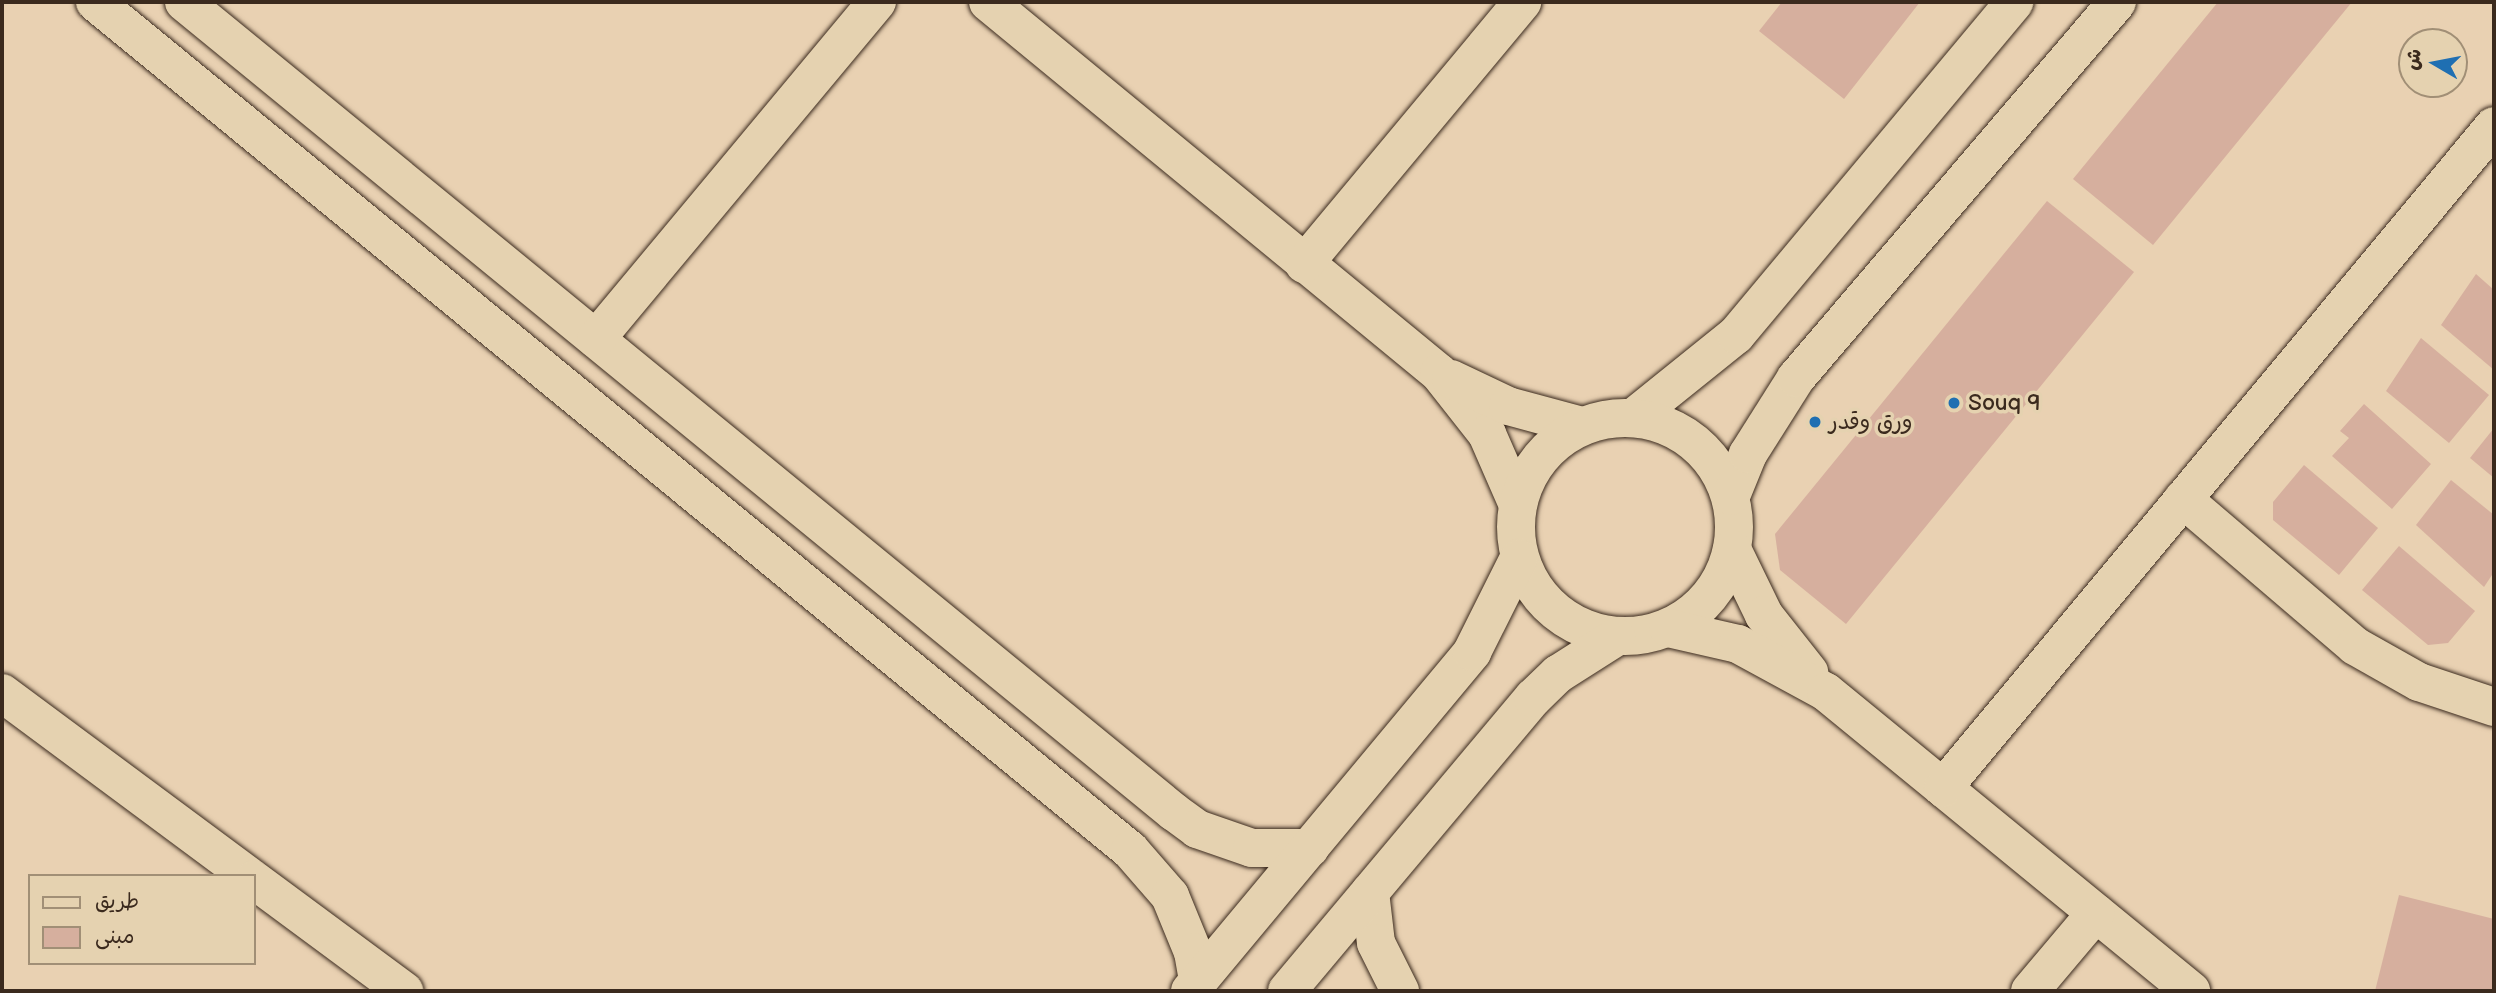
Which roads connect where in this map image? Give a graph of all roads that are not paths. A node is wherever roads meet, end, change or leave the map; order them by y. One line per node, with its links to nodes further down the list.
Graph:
1 (95, 2): 30 (street)
2 (184, 2): 10 (street)
3 (877, 2): 10 (street)
4 (988, 2): 9 (street)
5 (1522, 2): 9 (street)
6 (2014, 2): 12 (street)
7 (2117, 2): 14 (street)
8 (2494, 126): 15 (street)
9 (1304, 264): 11 (street)
10 (596, 339): 25 (street)
11 (1439, 373): 13 (street); 16 (street)
12 (1634, 417): 13 (street); 14 (street)
13 (1582, 426): 16 (street)
14 (1731, 496): 17 (street)
15 (2183, 499): 23 (street); 24 (street)
16 (1518, 505): 18 (street)
17 (1732, 549): 19 (street); 22 (street)
18 (1520, 558): 20 (street); 25 (street)
19 (1668, 628): 20 (street); 22 (street)
20 (1616, 637): 28 (street)
21 (2, 692): 26 (street)
22 (1826, 692): 24 (street)
23 (2492, 698)
24 (1942, 788): 29 (street)
25 (1310, 848): 30 (street)
26 (245, 874)
27 (256, 881): 31 (street)
28 (1370, 892): 32 (street); 33 (street)
29 (2095, 913): 34 (street); 35 (street)
30 (1194, 986)
31 (404, 991)
32 (1287, 991)
33 (1400, 991)
34 (2030, 991)
35 (2191, 991)

